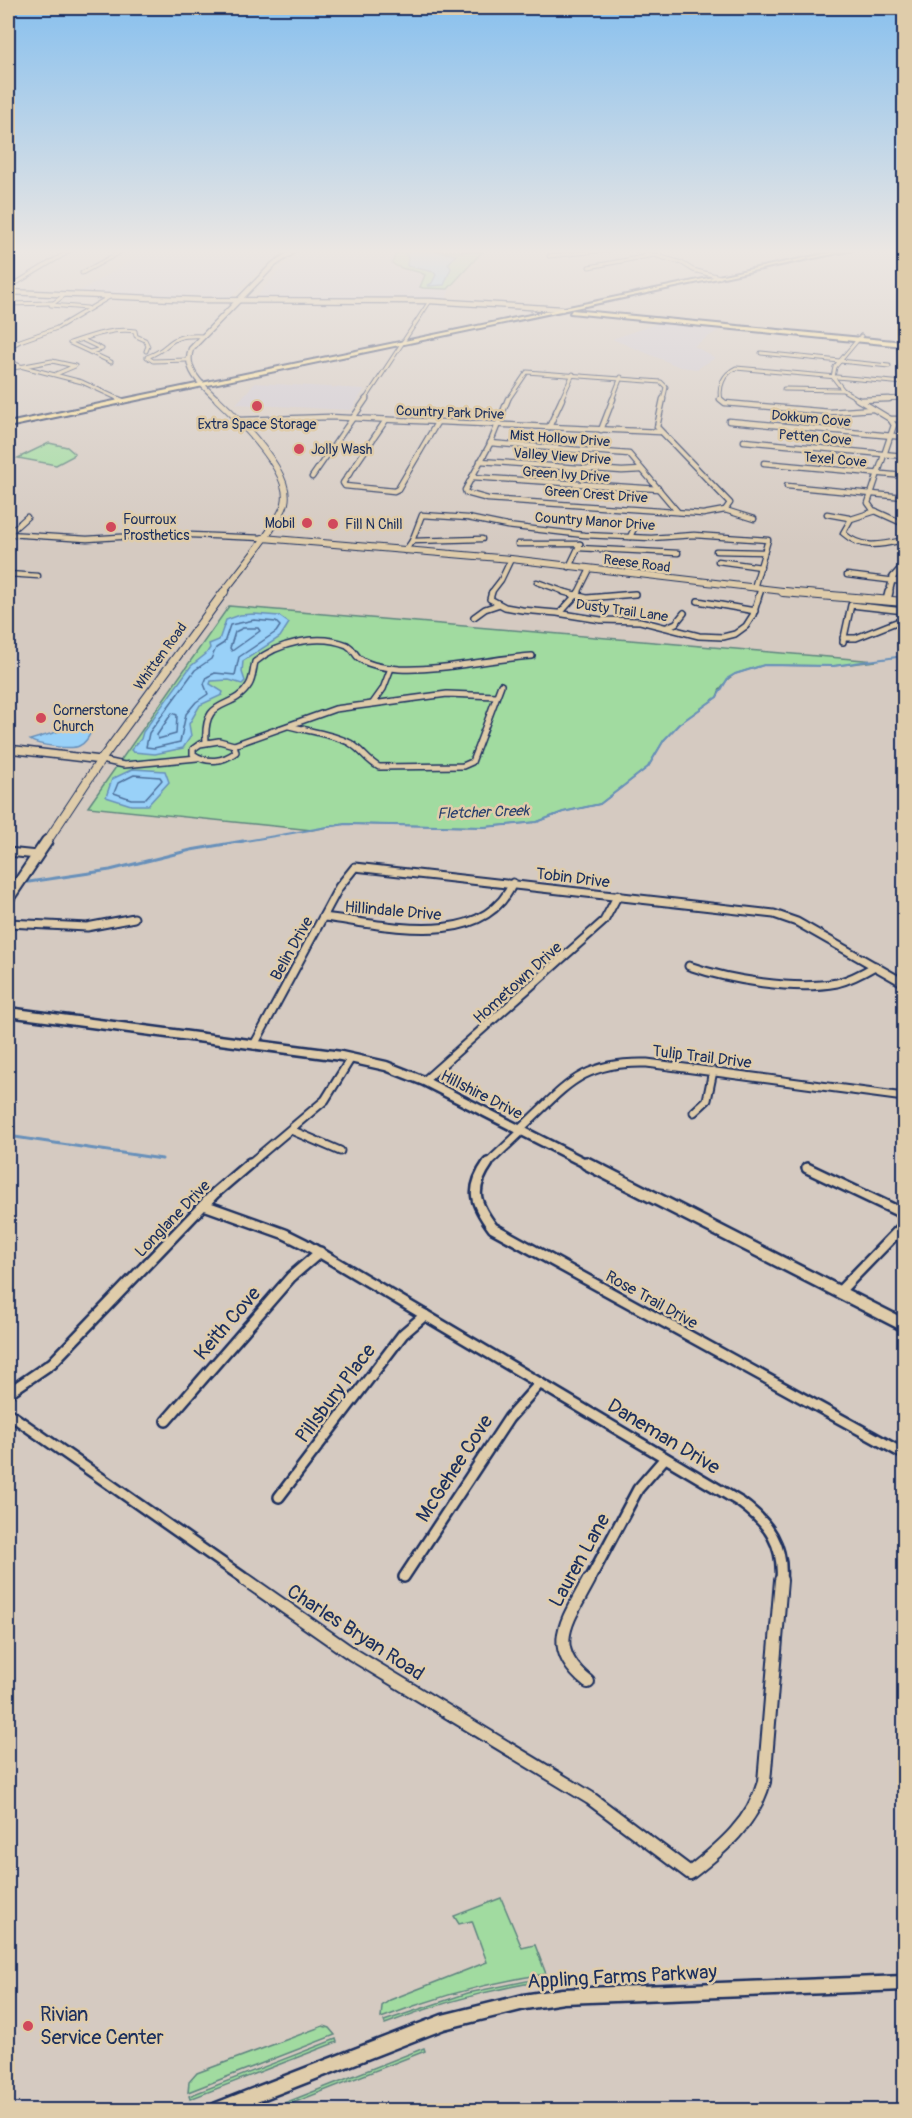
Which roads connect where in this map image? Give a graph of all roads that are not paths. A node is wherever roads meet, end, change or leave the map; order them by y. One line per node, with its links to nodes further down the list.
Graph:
1 (81, 349): 9 (street)
2 (102, 349): 9 (street)
3 (148, 349): 10 (street)
4 (162, 349): 10 (street)
5 (191, 349): 13 (main road)
6 (366, 349): 24 (main road)
7 (400, 349): 31 (street)
8 (849, 349): 14 (street)
9 (89, 352): 15 (street)
10 (147, 353): 13 (street)
11 (761, 353): 14 (street)
12 (8, 360): 16 (street)
13 (188, 360): 24 (main road)
14 (839, 361): 17 (street); 21 (street)
15 (111, 362)
16 (20, 366): 18 (street); 20 (street); 20 (street)
17 (889, 366)
18 (8, 369)
19 (573, 374): 22 (street); 38 (street); 40 (street)
20 (54, 375): 29 (street)
21 (833, 376): 23 (street); 26 (street); 30 (street)
22 (621, 377): 41 (street); 42 (street)
23 (904, 383)
24 (205, 384): 29 (main road); 34 (main road)
25 (784, 390): 26 (street)
26 (843, 390): 28 (street)
27 (904, 398): 28 (street)
28 (859, 400): 30 (street)
29 (123, 401): 39 (main road)
30 (873, 409): 32 (street)
31 (352, 418): 34 (street, Country Park Drive); 35 (street, Country Park Drive); 54 (street)
32 (890, 418): 33 (street); 43 (street)
33 (904, 419)
34 (239, 420): 72 (main road, Whitten Road)
35 (386, 420): 36 (street, Country Park Drive); 36 (street)
36 (438, 421): 38 (street, Country Park Drive)
37 (729, 421): 43 (street, Dokkum Cove)
38 (497, 424): 40 (street, Country Park Drive); 46 (street)
39 (8, 425)
40 (549, 428): 41 (street, Country Park Drive)
41 (601, 430): 42 (street, Country Park Drive)
42 (660, 432): 60 (street)
43 (891, 435): 44 (street, Dokkum Cove); 47 (street)
44 (904, 437)
45 (744, 441): 47 (street, Petten Cove)
46 (490, 443): 49 (street); 51 (street, Mist Hollow Drive)
47 (884, 454): 48 (street, Petten Cove); 52 (street)
48 (904, 456)
49 (480, 461): 51 (street, Valley View Drive); 55 (street)
50 (764, 463): 52 (street, Texel Cove)
51 (642, 470): 57 (street)
52 (878, 473): 53 (street, Texel Cove); 58 (street)
53 (904, 476)
54 (312, 477)
55 (472, 477): 57 (street, Green Ivy Drive); 62 (street, Green Crest Drive)
56 (787, 486): 58 (street)
57 (659, 489): 62 (street)
58 (871, 494): 59 (street); 61 (street)
59 (904, 497)
60 (725, 510): 62 (street, Green Crest Drive); 66 (street)
61 (876, 511): 65 (street); 68 (street)
62 (677, 512)
63 (827, 513): 65 (street)
64 (27, 517): 69 (street)
65 (849, 518): 74 (street)
66 (754, 519)
67 (636, 524): 71 (street)
68 (904, 524)
69 (8, 534): 72 (street, Reese Road)
70 (584, 535): 71 (street, Country Manor Drive); 75 (street, Country Manor Drive); 77 (street)
71 (630, 537): 80 (street, Country Manor Drive)
72 (263, 538): 78 (main road, Reese Road); 118 (main road, Whitten Road)
73 (482, 539): 75 (street)
74 (904, 540)
75 (412, 541): 78 (street)
76 (518, 543): 77 (street)
77 (579, 546): 81 (street); 85 (street)
78 (406, 550): 82 (main road, Reese Road)
79 (716, 551): 80 (street)
80 (765, 552): 86 (street)
81 (678, 553)
82 (511, 560): 85 (main road, Reese Road); 100 (street)
83 (718, 561): 86 (street)
84 (904, 565): 91 (street)
85 (569, 567): 87 (main road, Reese Road)
86 (760, 567): 94 (street)
87 (590, 569): 94 (main road, Reese Road); 96 (street)
88 (8, 573): 90 (street)
89 (847, 575): 91 (street)
90 (38, 576)
91 (891, 580): 93 (street); 99 (street)
92 (537, 582): 96 (street)
93 (904, 582)
94 (758, 588): 99 (main road, Reese Road); 102 (street)
95 (635, 594): 96 (street)
96 (577, 596): 103 (street)
97 (904, 600): 99 (main road, Reese Road)
98 (698, 601): 102 (street)
99 (887, 602): 101 (street); 106 (street)
100 (497, 605): 103 (street, Dusty Trail Lane); 105 (street)
101 (904, 610)
102 (755, 611): 107 (street, Dusty Trail Lane)
103 (560, 613): 107 (street, Dusty Trail Lane)
104 (684, 613): 107 (street)
105 (474, 617)
106 (904, 619)
107 (667, 627)
108 (532, 656): 109 (street)
109 (391, 668): 112 (street); 114 (street)
110 (501, 685): 111 (street)
111 (496, 696): 112 (street); 113 (street)
112 (373, 703): 113 (street)
113 (289, 726): 115 (street)
114 (206, 742): 115 (street); 117 (street)
115 (234, 746): 117 (street)
116 (8, 749): 118 (street)
117 (194, 755): 118 (street)
118 (101, 760): 120 (main road, Whitten Road)
119 (8, 852): 120 (street)
120 (37, 855): 124 (main road, Whitten Road)
121 (355, 867): 122 (street, Tobin Drive); 125 (street, Belin Drive)
122 (513, 883): 123 (street, Tobin Drive); 125 (street, Hillindale Drive)
123 (618, 895): 129 (street, Tobin Drive); 135 (street, Hometown Drive)
124 (8, 899)
125 (324, 917): 132 (street, Belin Drive)
126 (134, 918): 127 (street)
127 (8, 923)
128 (689, 966): 129 (street)
129 (874, 966): 130 (street, Tobin Drive)
130 (904, 983)
131 (8, 1012): 132 (street, Hillshire Drive)
132 (254, 1045): 133 (street, Hillshire Drive)
133 (351, 1058): 135 (street, Hillshire Drive); 138 (street, Longlane Drive)
134 (713, 1071): 136 (street, Tulip Trail Drive); 137 (street); 139 (street, Tulip Trail Drive)
135 (424, 1081): 139 (street, Hillshire Drive)
136 (904, 1097)
137 (694, 1112)
138 (291, 1130): 140 (street); 142 (street, Longlane Drive)
139 (521, 1131): 146 (street, Hillshire Drive); 153 (street, Rose Trail Drive)
140 (340, 1151)
141 (807, 1168): 143 (street)
142 (204, 1205): 145 (street, Daneman Drive); 150 (street, Longlane Drive)
143 (904, 1214)
144 (904, 1225): 146 (street)
145 (320, 1252): 147 (street, Daneman Drive); 152 (street, Keith Cove)
146 (839, 1292): 148 (street, Hillshire Drive)
147 (425, 1315): 149 (street, Daneman Drive); 155 (street, Pillsbury Place)
148 (904, 1324)
149 (540, 1383): 154 (street, Daneman Drive); 156 (street, McGehee Cove)
150 (8, 1393)
151 (8, 1413): 158 (street, Charles Bryan Road)
152 (166, 1421)
153 (904, 1454)
154 (665, 1458): 157 (street, Lauren Lane); 158 (street, Daneman Drive)
155 (279, 1497)
156 (404, 1577)
157 (588, 1682)
158 (690, 1873)
159 (904, 1983): 160 (street, Appling Farms Parkway)
160 (217, 2110)

